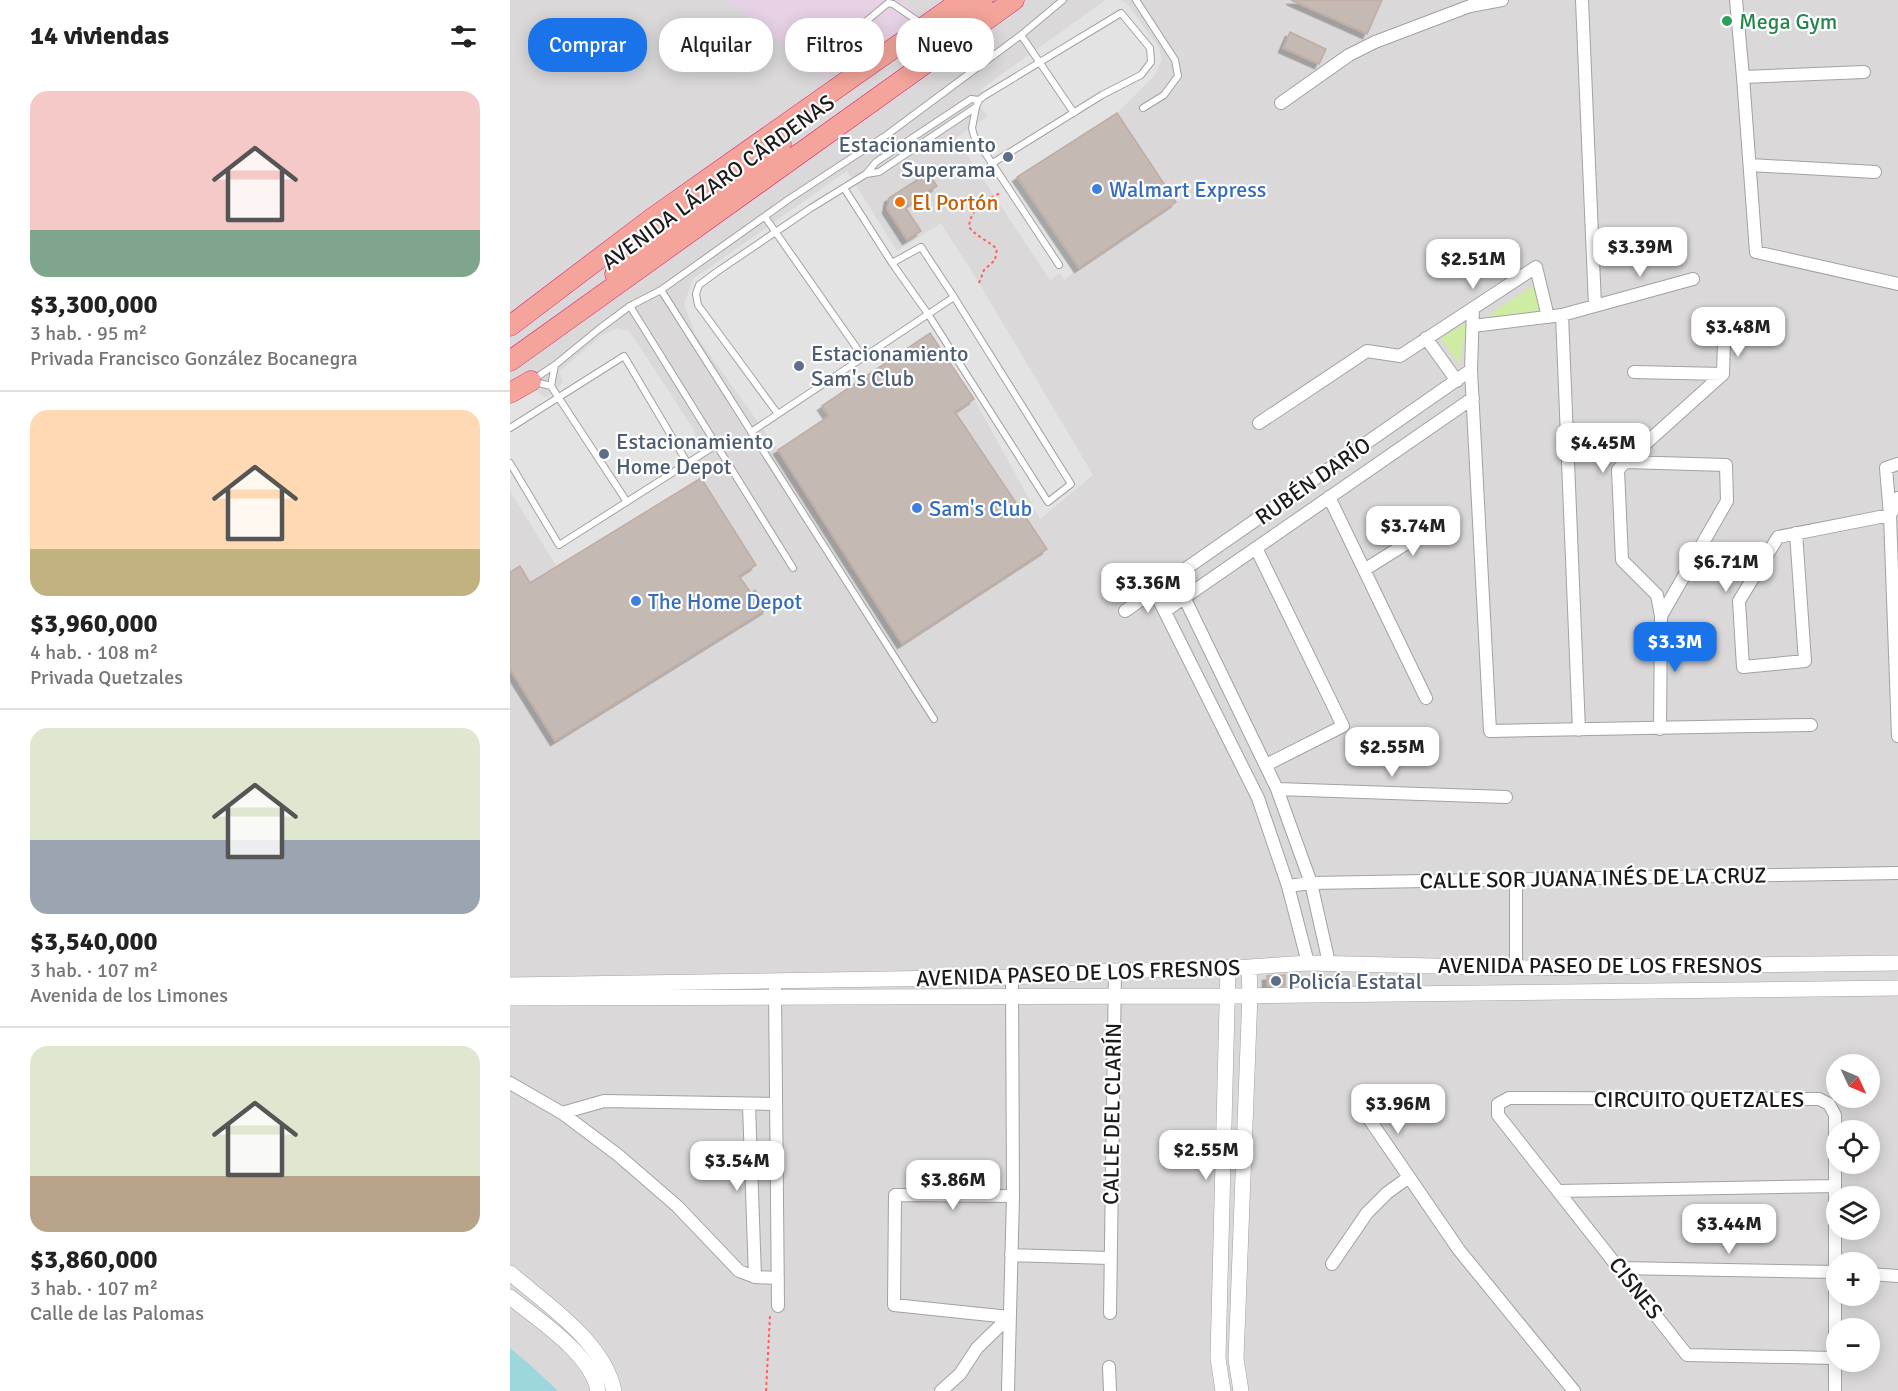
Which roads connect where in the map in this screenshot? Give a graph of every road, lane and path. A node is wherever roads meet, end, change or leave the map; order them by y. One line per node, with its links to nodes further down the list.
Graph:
1 (983, 0): 45 (highway)
2 (1014, 0): 45 (highway, AVENIDA LÁZARO CÁRDENAS)
3 (1063, 0): 13 (lane)
4 (1136, 0): 22 (lane)
5 (1502, 0): 9 (street)
6 (1582, 0): 40 (street)
7 (1736, 0): 17 (street)
8 (953, 2): 12 (highway, AVENIDA LÁZARO CÁRDENAS)
9 (1469, 3): 20 (street)
10 (870, 18): 11 (lane)
11 (913, 18)
12 (934, 18)
13 (1021, 35): 14 (lane); 30 (lane)
14 (1040, 63): 19 (lane); 23 (lane); 23 (lane)
15 (859, 72): 46 (highway, AVENIDA LÁZARO CÁRDENAS)
16 (1864, 72): 17 (street)
17 (1743, 77): 25 (street)
18 (971, 99): 19 (lane); 21 (lane); 27 (lane)
19 (979, 100): 21 (lane)
20 (1281, 103)
21 (976, 107): 24 (lane); 27 (lane)
22 (1143, 108)
23 (1074, 113): 24 (lane)
24 (992, 164): 29 (lane)
25 (1750, 165): 26 (street); 36 (street)
26 (1875, 172)
27 (866, 174): 28 (lane)
28 (844, 188): 31 (lane); 32 (lane)
29 (1007, 188): 33 (lane); 35 (path)
30 (765, 217): 31 (lane); 37 (lane)
31 (776, 233): 50 (lane); 62 (lane)
32 (892, 264): 38 (lane); 42 (lane)
33 (1059, 265)
34 (1694, 279): 40 (street)
35 (979, 283)
36 (1898, 284)
37 (661, 290): 39 (lane); 65 (lane)
38 (954, 297): 42 (lane); 42 (lane)
39 (630, 306): 52 (lane); 66 (lane)
40 (1595, 306): 43 (street)
41 (1473, 308): 44 (street); 47 (street); 48 (street)
42 (928, 314): 50 (lane)
43 (1562, 315): 44 (street); 89 (street)
44 (1548, 317): 47 (street)
45 (570, 318): 51 (highway, AVENIDA LÁZARO CÁRDENAS)
46 (510, 326)
47 (1473, 326): 53 (street)
48 (1426, 338): 57 (street); 63 (street)
49 (1724, 342): 55 (street)
50 (863, 357): 62 (lane)
51 (510, 361)
52 (555, 366): 56 (lane); 58 (lane)
53 (1471, 370): 57 (street, RUBÉN DARÍO); 61 (street)
54 (1634, 372): 55 (street)
55 (1723, 374): 67 (street)
56 (531, 381): 58 (lane); 59 (highway)
57 (1457, 381): 80 (street, RUBÉN DARÍO)
58 (551, 386): 60 (lane)
59 (510, 393)
60 (558, 397): 64 (lane); 70 (lane); 73 (lane)
61 (1473, 398): 71 (street, RUBÉN DARÍO); 89 (street)
62 (778, 414): 65 (lane)
63 (1259, 423)
64 (510, 428)
65 (751, 432): 86 (lane)
66 (716, 445): 70 (lane); 78 (lane)
67 (1625, 462): 84 (street); 84 (street)
68 (510, 463): 73 (lane)
69 (1898, 464): 74 (street)
70 (688, 465): 73 (lane)
71 (1329, 497): 77 (street, RUBÉN DARÍO); 79 (street)
72 (1898, 498): 74 (street)
73 (627, 502)
74 (1890, 515): 76 (street); 90 (street)
75 (1447, 518): 79 (street)
76 (1796, 533): 76 (street)
77 (1256, 548): 81 (street, RUBÉN DARÍO); 91 (street)
78 (794, 568)
79 (1364, 570): 85 (street)
80 (1155, 591): 82 (street, RUBÉN DARÍO); 83 (street)
81 (1184, 597): 83 (street, RUBÉN DARÍO); 91 (street)
82 (1125, 611)
83 (1165, 611): 97 (street)
84 (1661, 616): 88 (street)
85 (1426, 698)
86 (934, 718)
87 (1811, 726): 88 (street)
88 (1660, 729): 89 (street)
89 (1579, 730)
90 (1898, 736)
91 (1266, 765): 92 (street)
92 (1277, 789): 93 (street); 96 (street)
93 (1506, 797)
94 (1898, 873): 95 (street, CALLE SOR JUANA INÉS DE LA CRUZ)
95 (1516, 879): 96 (street, CALLE SOR JUANA INÉS DE LA CRUZ); 104 (street)
96 (1311, 883): 97 (street, CALLE SOR JUANA INÉS DE LA CRUZ); 99 (street)
97 (1288, 886): 98 (street)
98 (1308, 963): 99 (street, AVENIDA PASEO DE LOS FRESNOS); 101 (street, AVENIDA PASEO DE LOS FRESNOS)
99 (1329, 963): 102 (street, AVENIDA PASEO DE LOS FRESNOS)
100 (1898, 963): 104 (street, AVENIDA PASEO DE LOS FRESNOS)
101 (1249, 967): 103 (street, AVENIDA PASEO DE LOS FRESNOS); 111 (street)
102 (1483, 967): 104 (street, AVENIDA PASEO DE LOS FRESNOS); 110 (street)
103 (1228, 968): 105 (street, AVENIDA PASEO DE LOS FRESNOS); 114 (street)
104 (1516, 968)
105 (1115, 971): 106 (street, AVENIDA PASEO DE LOS FRESNOS); 112 (street, CALLE DEL CLARÍN)
106 (1012, 978): 107 (street, AVENIDA PASEO DE LOS FRESNOS); 113 (street)
107 (776, 982): 108 (street, AVENIDA PASEO DE LOS FRESNOS); 116 (street)
108 (510, 985)
109 (1898, 988): 110 (street, AVENIDA PASEO DE LOS FRESNOS)
110 (1483, 992): 111 (street, AVENIDA PASEO DE LOS FRESNOS)
111 (1250, 994): 114 (street, AVENIDA PASEO DE LOS FRESNOS); 152 (street)
112 (1114, 995): 113 (street, AVENIDA PASEO DE LOS FRESNOS); 114 (street, AVENIDA PASEO DE LOS FRESNOS); 129 (street, CALLE DEL CLARÍN)
113 (1012, 996): 116 (street, AVENIDA PASEO DE LOS FRESNOS); 127 (street)
114 (1227, 996): 151 (street)
115 (510, 998): 116 (street, AVENIDA PASEO DE LOS FRESNOS)
116 (775, 998): 118 (street)
117 (510, 1083): 122 (street)
118 (776, 1104): 120 (street); 137 (street)
119 (1498, 1104): 125 (street, CIRCUITO QUETZALES); 126 (street, CISNES)
120 (748, 1105): 122 (street); 136 (street)
121 (1363, 1110): 123 (street)
122 (562, 1113): 136 (street)
123 (1409, 1177): 130 (street); 153 (street)
124 (1826, 1186): 126 (street)
125 (1835, 1186)
126 (1559, 1191): 131 (street, CISNES)
127 (1013, 1196): 128 (street); 141 (street)
128 (1011, 1255): 129 (street); 141 (street)
129 (1110, 1258): 140 (street, CALLE DEL CLARÍN)
130 (1332, 1264)
131 (1620, 1268): 132 (street); 142 (street, CISNES)
132 (1826, 1272)
133 (510, 1273): 146 (street)
134 (1880, 1275): 135 (street)
135 (1898, 1276)
136 (755, 1277): 137 (street)
137 (778, 1278): 139 (street)
138 (510, 1297): 145 (street)
139 (778, 1306): 147 (path)
140 (1110, 1313)
141 (1009, 1317): 148 (street); 149 (street)
142 (1826, 1358)
143 (1109, 1367): 150 (street)
144 (1834, 1372): 154 (street, CIRCUITO QUETZALES)
145 (598, 1391)
146 (614, 1391)
147 (766, 1391)
148 (941, 1391)
149 (1008, 1391)
150 (1110, 1391)
151 (1223, 1391)
152 (1241, 1391)
153 (1574, 1391)
154 (1835, 1391)

